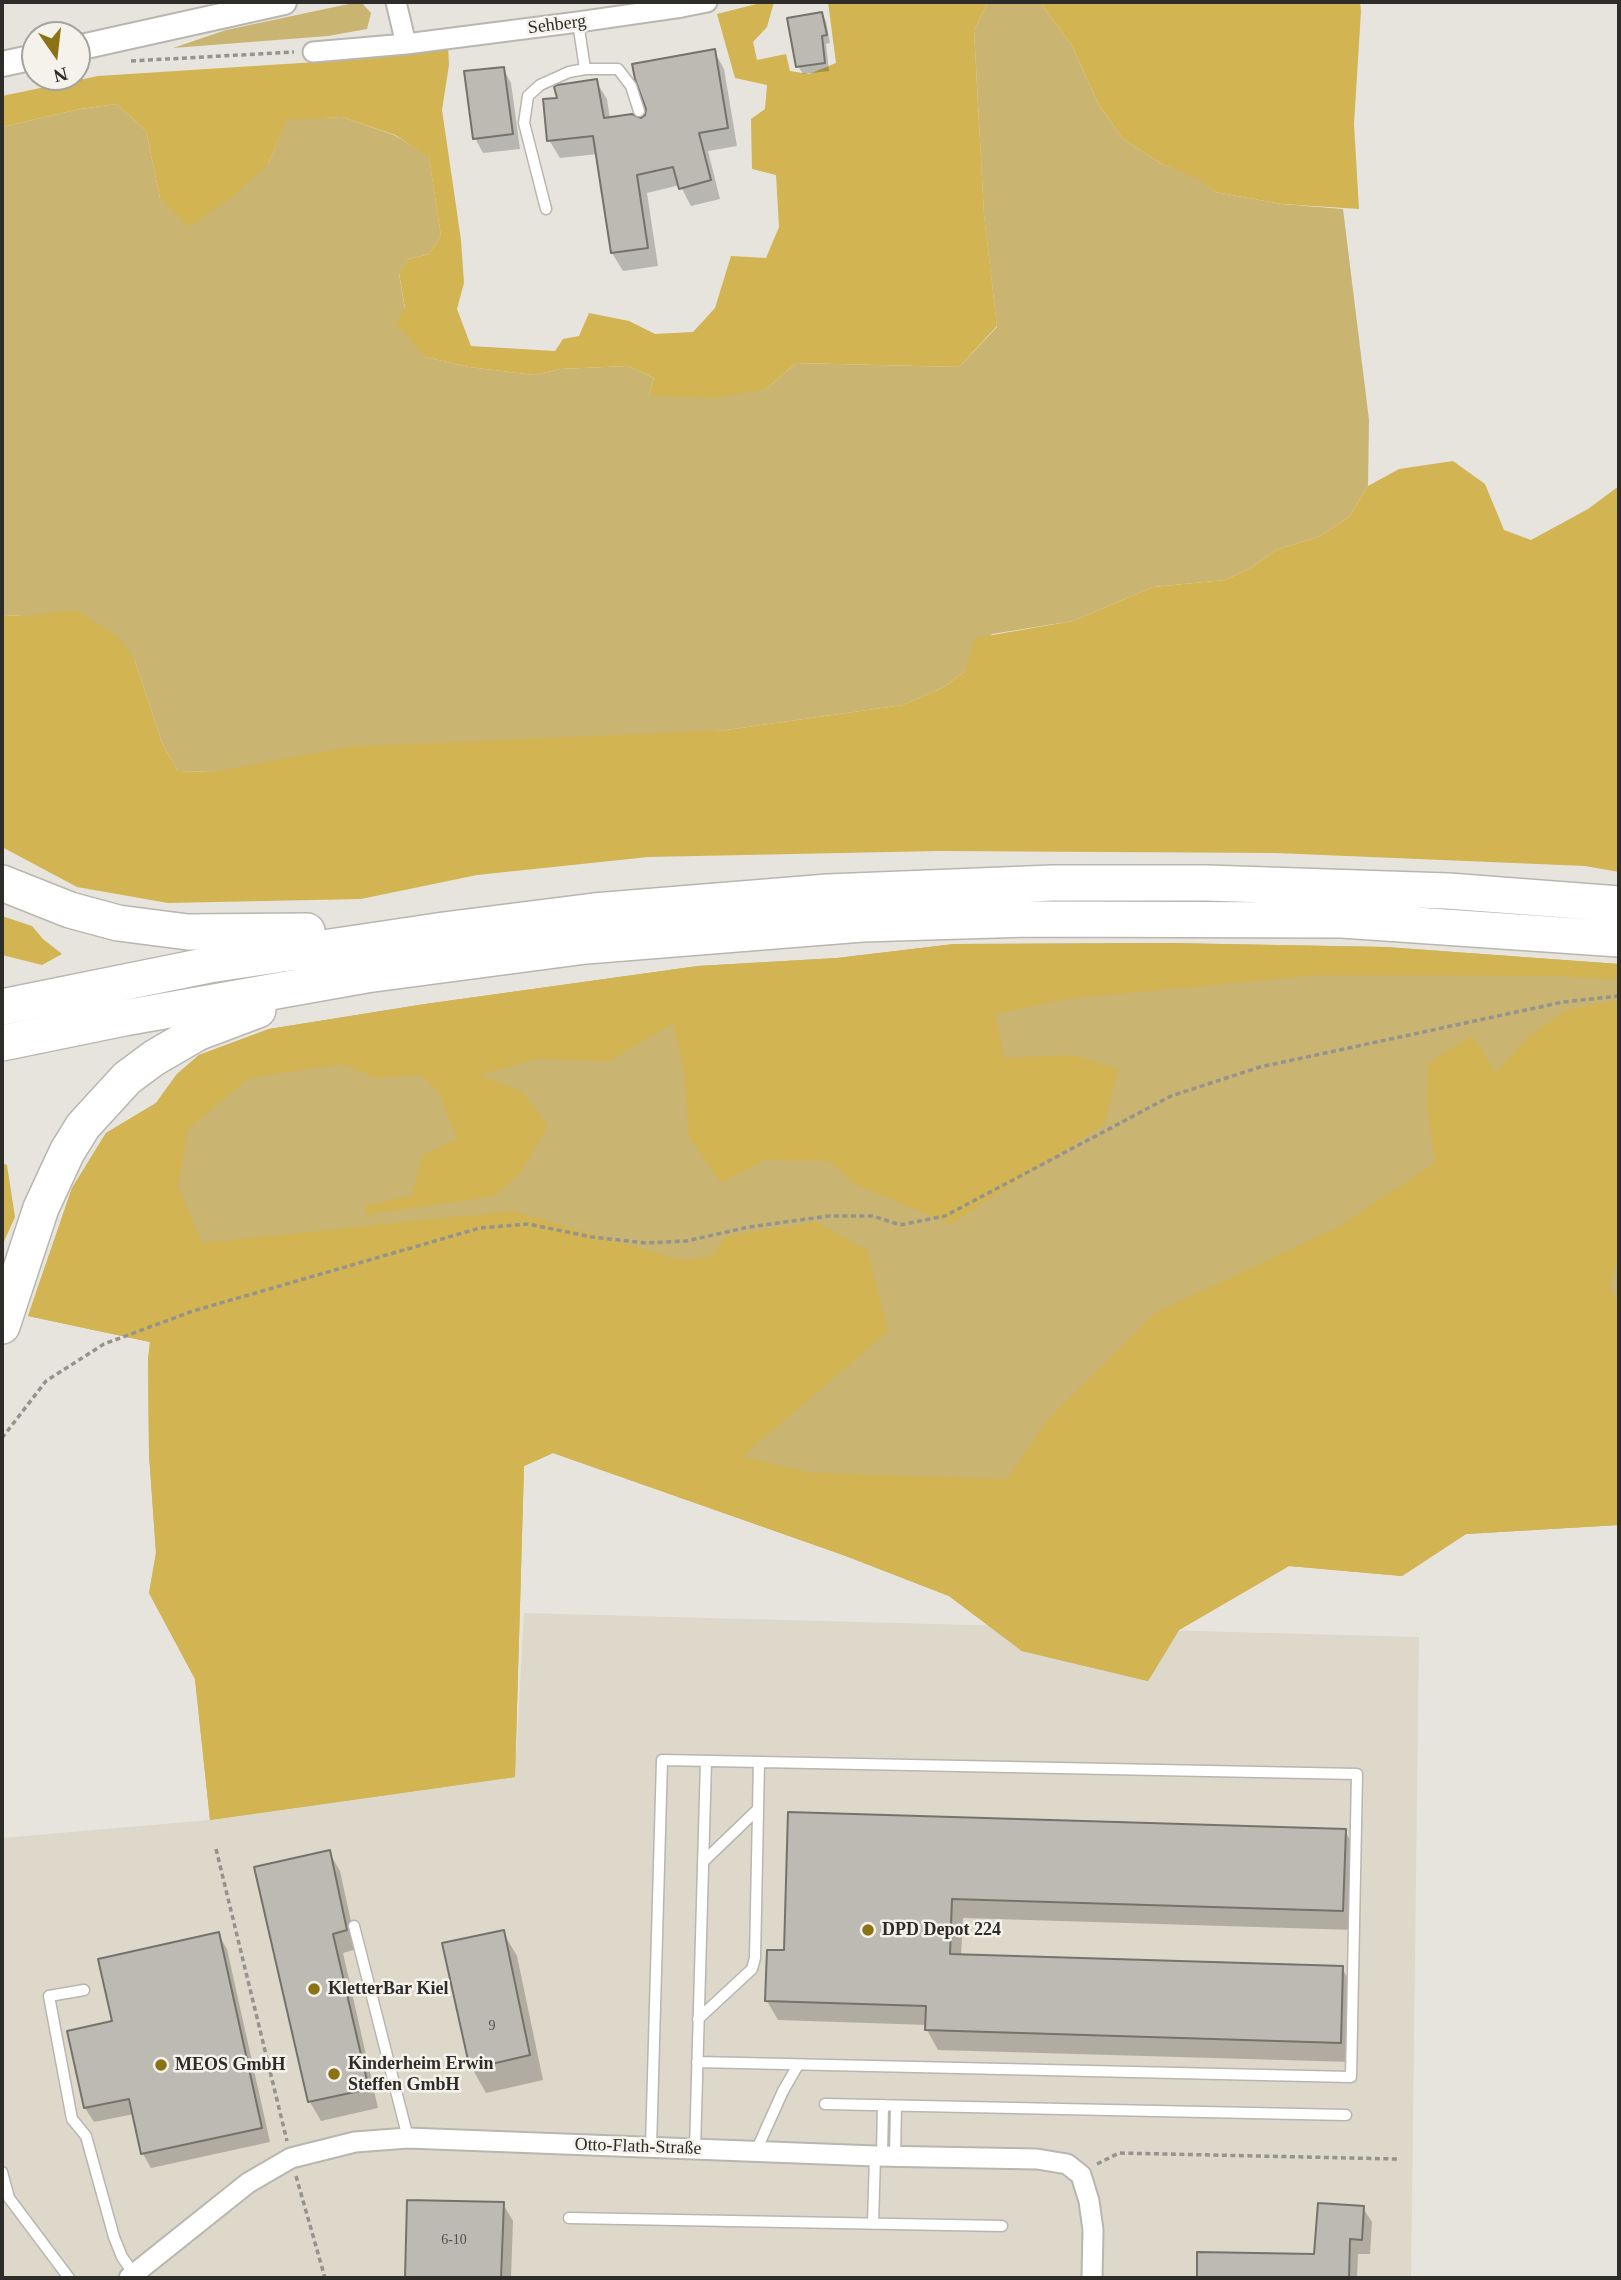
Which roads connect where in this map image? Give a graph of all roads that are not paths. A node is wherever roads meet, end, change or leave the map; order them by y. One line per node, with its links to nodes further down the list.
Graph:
1 (284, 2): 6 (street)
2 (396, 2): 5 (street)
3 (707, 2): 4 (street, Sehberg)
4 (578, 22): 5 (street, Sehberg); 10 (lane)
5 (406, 44): 7 (street, Sehberg)
6 (91, 45)
7 (313, 52)
8 (21, 60): 9 (street)
9 (2, 64)
10 (585, 69): 11 (lane); 12 (lane)
11 (639, 111)
12 (546, 209)
13 (2, 883): 15 (highway)
14 (1619, 904): 15 (highway)
15 (444, 930): 18 (highway)
16 (1619, 939): 17 (highway)
17 (366, 975): 19 (highway); 20 (highway)
18 (2, 1007)
19 (2, 1044)
20 (2, 1325)
21 (706, 1761): 22 (lane); 24 (lane); 35 (lane)
22 (759, 1762): 23 (lane); 29 (lane)
23 (758, 1809): 24 (lane); 27 (lane)
24 (703, 1862): 27 (lane)
25 (354, 1926): 34 (lane)
26 (83, 1990): 43 (lane)
27 (698, 2019): 28 (lane)
28 (697, 2062): 29 (lane); 36 (lane)
29 (798, 2065): 37 (lane)
30 (825, 2104): 31 (lane)
31 (883, 2105): 32 (lane); 38 (lane)
32 (896, 2106): 33 (lane); 38 (lane)
33 (1346, 2115)
34 (408, 2138): 35 (street, Otto-Flath-Straße); 43 (street, Otto-Flath-Straße)
35 (651, 2147): 36 (street, Otto-Flath-Straße)
36 (695, 2149): 37 (street, Otto-Flath-Straße)
37 (756, 2151): 38 (street, Otto-Flath-Straße)
38 (884, 2156): 41 (lane); 45 (street, Otto-Flath-Straße)
39 (2, 2172): 44 (lane)
40 (569, 2218): 41 (lane)
41 (873, 2224): 42 (lane)
42 (1002, 2226)
43 (131, 2276)
44 (69, 2278)
45 (1092, 2278)

